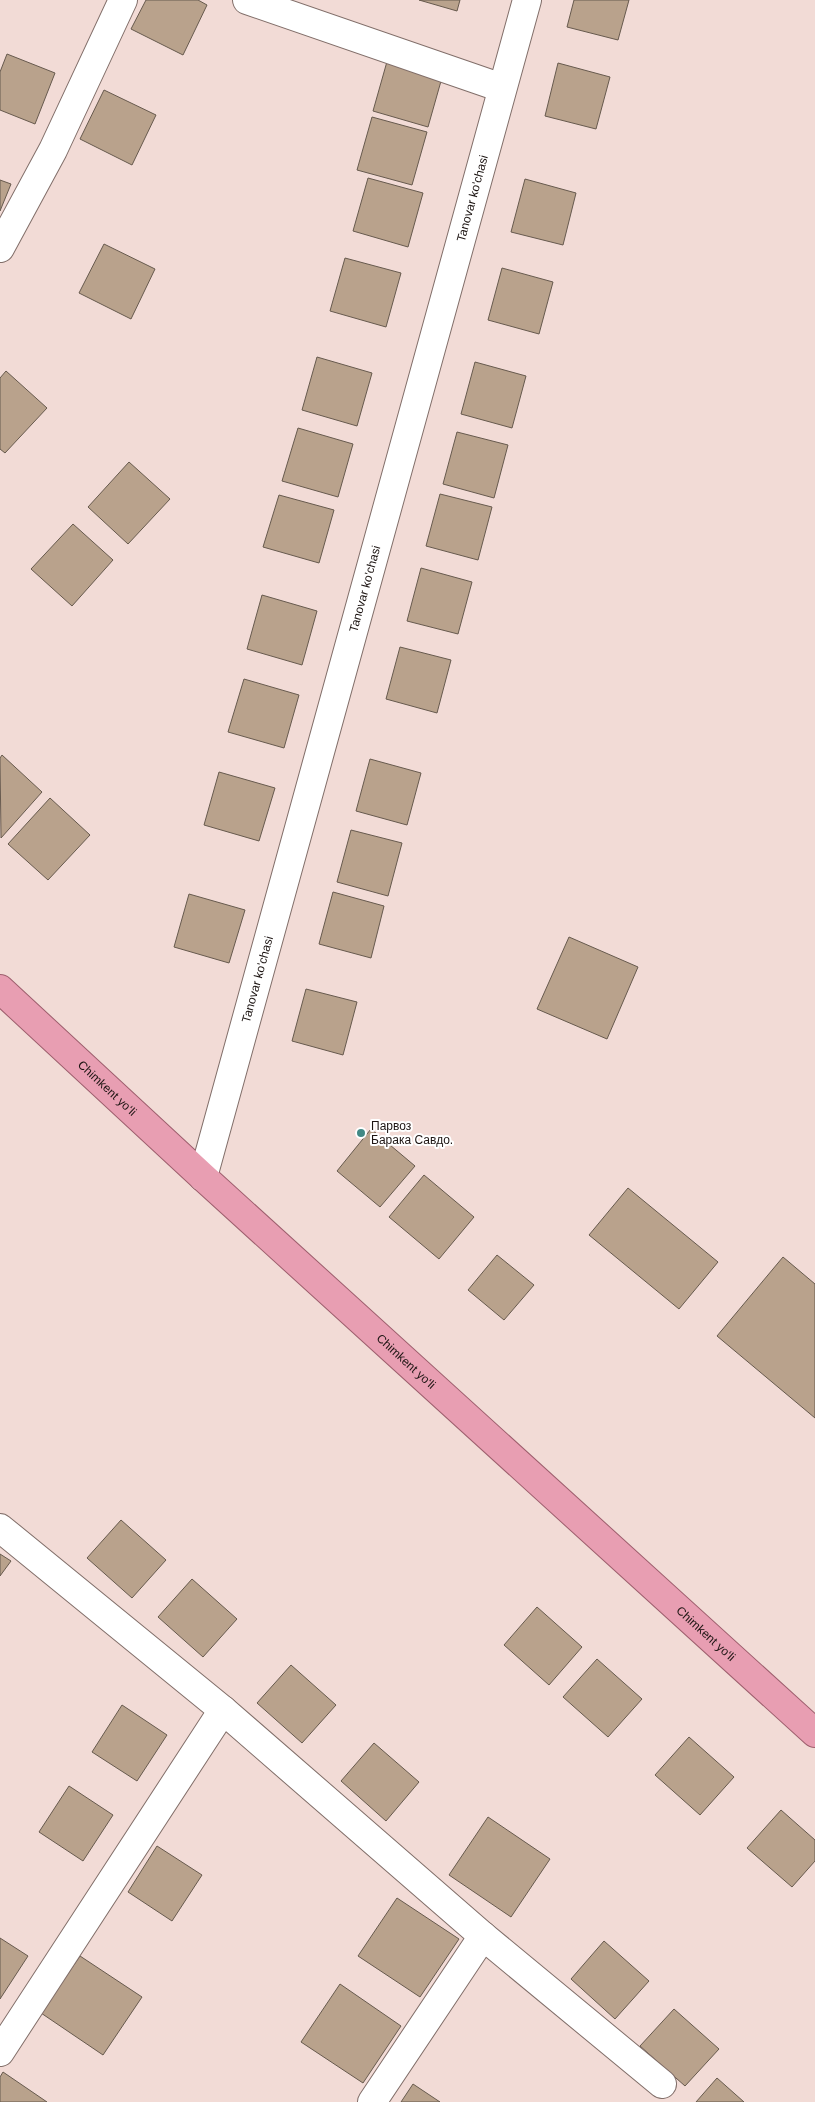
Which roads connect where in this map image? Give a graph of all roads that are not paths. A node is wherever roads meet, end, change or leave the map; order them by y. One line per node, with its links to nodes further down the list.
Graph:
1 (123, 0): 5 (street)
2 (247, 0): 4 (street)
3 (527, 0): 4 (street, Tanovar ko'chasi)
4 (502, 88): 7 (street, Tanovar ko'chasi)
5 (0, 248)
6 (0, 989): 7 (highway, Chimkent yo‘li)
7 (203, 1177): 10 (highway, Chimkent yo‘li)
8 (0, 1528): 9 (street)
9 (223, 1710): 11 (street); 12 (street)
10 (815, 1734)
11 (483, 1936): 13 (street); 14 (street)
12 (0, 2052)
13 (662, 2084)
14 (372, 2102)

